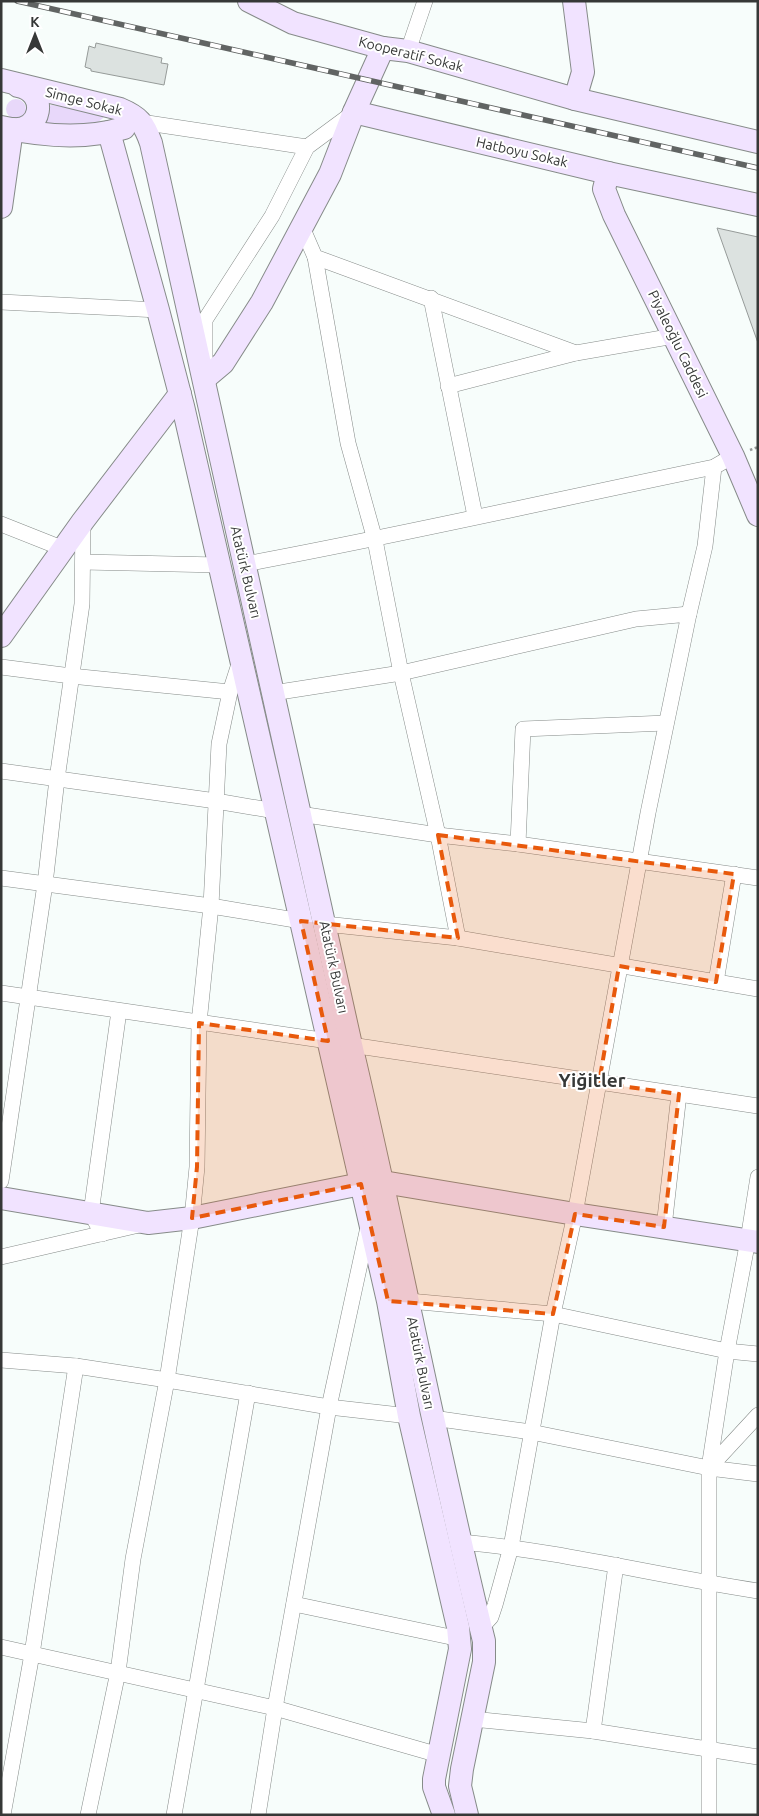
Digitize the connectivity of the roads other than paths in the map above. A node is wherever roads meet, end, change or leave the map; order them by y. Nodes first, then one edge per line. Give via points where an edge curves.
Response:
1 (249, 1) edge
2 (424, 1) edge
3 (574, 1) edge
4 (383, 48) junction
5 (408, 51) junction
6 (7, 86) edge
7 (575, 99) junction
8 (354, 112) junction
9 (141, 122) junction
10 (5, 127) edge
11 (109, 132) junction
12 (758, 142) edge
13 (306, 147) junction
14 (608, 172) junction
15 (758, 205) edge
16 (1, 207) edge
17 (302, 227) junction
18 (315, 257) junction
19 (431, 298) junction
20 (1, 302) edge
21 (158, 310) junction
22 (674, 336) junction
23 (576, 353) junction
24 (204, 379) junction
25 (448, 386) junction
26 (180, 394) junction
27 (724, 462) junction
28 (758, 515) edge
29 (475, 516) junction
30 (83, 521) junction
31 (1, 524) edge
32 (375, 540) junction
33 (64, 549) junction
34 (83, 562) junction
35 (245, 564) junction
36 (219, 565) junction
37 (688, 614) junction
38 (1, 636) edge
39 (1, 667) edge
40 (400, 673) junction
41 (71, 676) junction
42 (239, 692) junction
43 (273, 693) junction
44 (666, 722) junction
45 (1, 771) edge
46 (57, 779) junction
47 (216, 801) junction
48 (275, 811) junction
49 (300, 814) junction
50 (438, 835) junction
51 (518, 844) junction
52 (640, 860) junction
53 (734, 874) junction
54 (1, 878) edge
55 (758, 878) edge
56 (45, 884) junction
57 (211, 906) junction
58 (301, 921) junction
59 (325, 924) junction
60 (458, 938) junction
61 (619, 966) junction
62 (716, 982) junction
63 (758, 989) edge
64 (1, 993) edge
65 (29, 998) junction
66 (119, 1011) junction
67 (199, 1023) junction
68 (328, 1041) junction
69 (352, 1045) junction
70 (598, 1083) junction
71 (679, 1094) junction
72 (758, 1106) edge
73 (758, 1177) edge
74 (1, 1181) edge
75 (384, 1182) junction
76 (361, 1184) junction
77 (1, 1198) edge
78 (91, 1213) junction
79 (575, 1214) junction
80 (192, 1218) junction
81 (370, 1221) junction
82 (148, 1223) junction
83 (664, 1227) junction
84 (102, 1234) junction
85 (753, 1241) edge
86 (1, 1257) edge
87 (398, 1300) junction
88 (553, 1314) junction
89 (727, 1351) junction
90 (758, 1354) edge
91 (1, 1360) edge
92 (76, 1366) junction
93 (167, 1380) junction
94 (248, 1393) junction
95 (330, 1407) junction
96 (758, 1415) edge
97 (409, 1416) junction
98 (432, 1418) junction
99 (532, 1432) junction
100 (709, 1468) junction
101 (758, 1474) edge
102 (461, 1542) junction
103 (440, 1547) junction
104 (511, 1547) junction
105 (616, 1565) junction
106 (709, 1584) junction
107 (758, 1591) edge
108 (294, 1604) junction
109 (481, 1628) junction
110 (460, 1639) junction
111 (1, 1647) edge
112 (32, 1654) junction
113 (118, 1672) junction
114 (196, 1690) junction
115 (275, 1708) junction
116 (472, 1719) junction
117 (593, 1731) junction
118 (709, 1748) junction
119 (439, 1755) junction
120 (758, 1757) edge
121 (461, 1792) junction
122 (439, 1810) edge
123 (3, 1815) edge
124 (88, 1815) edge
125 (174, 1815) edge
126 (258, 1815) edge
127 (467, 1815) edge
128 (709, 1815) edge

1 - 4 main road, Kooperatif Sokak via 293,23
2 - 5 street
3 - 7 main road via 583,72
4 - 5 main road, Kooperatif Sokak
4 - 8 main road
5 - 7 main road, Kooperatif Sokak
6 - 9 main road, Simge Sokak via 120,109
6 - 10 main road via 32,92 38,111 26,128
7 - 12 main road, Kooperatif Sokak
8 - 13 street
8 - 14 main road, Hatboyu Sokak
8 - 17 main road via 330,174
9 - 11 main road, Simge Sokak
9 - 13 street
9 - 24 main road, Atatürk Bulvarı via 151,143
10 - 11 main road, Simge Sokak via 58,135
10 - 16 main road
11 - 21 main road, Atatürk Bulvarı
13 - 24 street via 272,216 205,320
14 - 15 main road, Hatboyu Sokak
14 - 22 main road, Piyaleoğlu Caddesi via 604,189 609,203
17 - 18 street
17 - 24 main road via 262,302 224,363
18 - 19 street
18 - 32 street via 348,443
19 - 23 street
19 - 25 street
20 - 21 street
21 - 26 main road, Atatürk Bulvarı
22 - 23 street
22 - 27 main road, Piyaleoğlu Caddesi
23 - 25 street
24 - 35 main road, Atatürk Bulvarı
25 - 29 street
26 - 30 main road
26 - 36 main road, Atatürk Bulvarı
27 - 28 main road, Piyaleoğlu Caddesi
27 - 29 street
27 - 37 street
29 - 32 street
30 - 33 main road
30 - 34 street
31 - 33 street
32 - 35 street
32 - 40 street
33 - 38 main road
34 - 36 street
34 - 41 street via 82,604
35 - 36 main road
35 - 43 main road, Atatürk Bulvarı
36 - 42 main road, Atatürk Bulvarı via 241,660
37 - 40 street via 636,619
37 - 44 street
39 - 41 street
40 - 43 street
40 - 50 street
41 - 42 street
41 - 46 street
42 - 43 main road
42 - 47 street via 219,744
42 - 48 main road, Atatürk Bulvarı
43 - 49 main road, Atatürk Bulvarı
44 - 51 street via 523,729
44 - 52 street
45 - 46 street
46 - 47 street
46 - 56 street
47 - 48 street
47 - 57 street
48 - 49 main road
48 - 58 main road, Atatürk Bulvarı
49 - 50 street
49 - 59 main road, Atatürk Bulvarı
50 - 51 street
50 - 60 street
51 - 52 street
52 - 53 street
52 - 61 street
53 - 55 street
53 - 62 street
54 - 56 street
56 - 57 street
56 - 65 street
57 - 58 street
57 - 67 street
58 - 59 main road
58 - 68 main road, Atatürk Bulvarı
59 - 60 street
59 - 69 main road, Atatürk Bulvarı
60 - 61 street
61 - 62 street
61 - 70 street
62 - 63 street
64 - 65 street
65 - 66 street
65 - 74 street
66 - 67 street
66 - 78 street
67 - 68 street
67 - 80 street via 197,1167
68 - 69 main road
68 - 76 main road, Atatürk Bulvarı
69 - 70 street
69 - 75 main road, Atatürk Bulvarı
70 - 71 street
70 - 79 street
71 - 72 street
71 - 83 street
73 - 85 street
75 - 76 main road
75 - 79 main road
75 - 87 main road, Atatürk Bulvarı
76 - 80 main road
76 - 81 main road, Atatürk Bulvarı
77 - 78 main road
78 - 82 main road
78 - 84 street
79 - 83 main road
79 - 88 street
80 - 82 main road
80 - 93 street
81 - 87 main road, Atatürk Bulvarı
81 - 95 street
82 - 84 street
83 - 85 main road
84 - 86 street
85 - 89 street
87 - 88 street
87 - 97 main road, Atatürk Bulvarı
87 - 98 main road, Atatürk Bulvarı
88 - 89 street
88 - 99 street
89 - 90 street
89 - 100 street
91 - 92 street
92 - 93 street
92 - 112 street
93 - 94 street
93 - 113 street via 134,1559
94 - 95 street
94 - 114 street
95 - 97 street
95 - 108 street
96 - 100 street
97 - 98 main road
97 - 103 main road, Atatürk Bulvarı
98 - 99 street
98 - 102 main road, Atatürk Bulvarı
99 - 100 street
99 - 104 street
100 - 101 street
100 - 106 street
102 - 103 main road
102 - 104 street
102 - 109 main road, Atatürk Bulvarı
103 - 110 main road, Atatürk Bulvarı
104 - 105 street
104 - 109 street via 496,1605
105 - 106 street
105 - 117 street
106 - 107 street
106 - 118 street
108 - 110 street
108 - 115 street
109 - 110 main road
109 - 116 main road, Atatürk Bulvarı via 485,1657
110 - 119 main road, Atatürk Bulvarı
111 - 112 street
112 - 113 street
112 - 123 street
113 - 114 street
113 - 124 street
114 - 115 street
114 - 125 street
115 - 119 street
115 - 126 street
116 - 117 street
116 - 121 main road, Atatürk Bulvarı
117 - 118 street
118 - 120 street
118 - 128 street
119 - 122 main road, Atatürk Bulvarı via 434,1787
121 - 122 main road
121 - 127 main road, Atatürk Bulvarı

